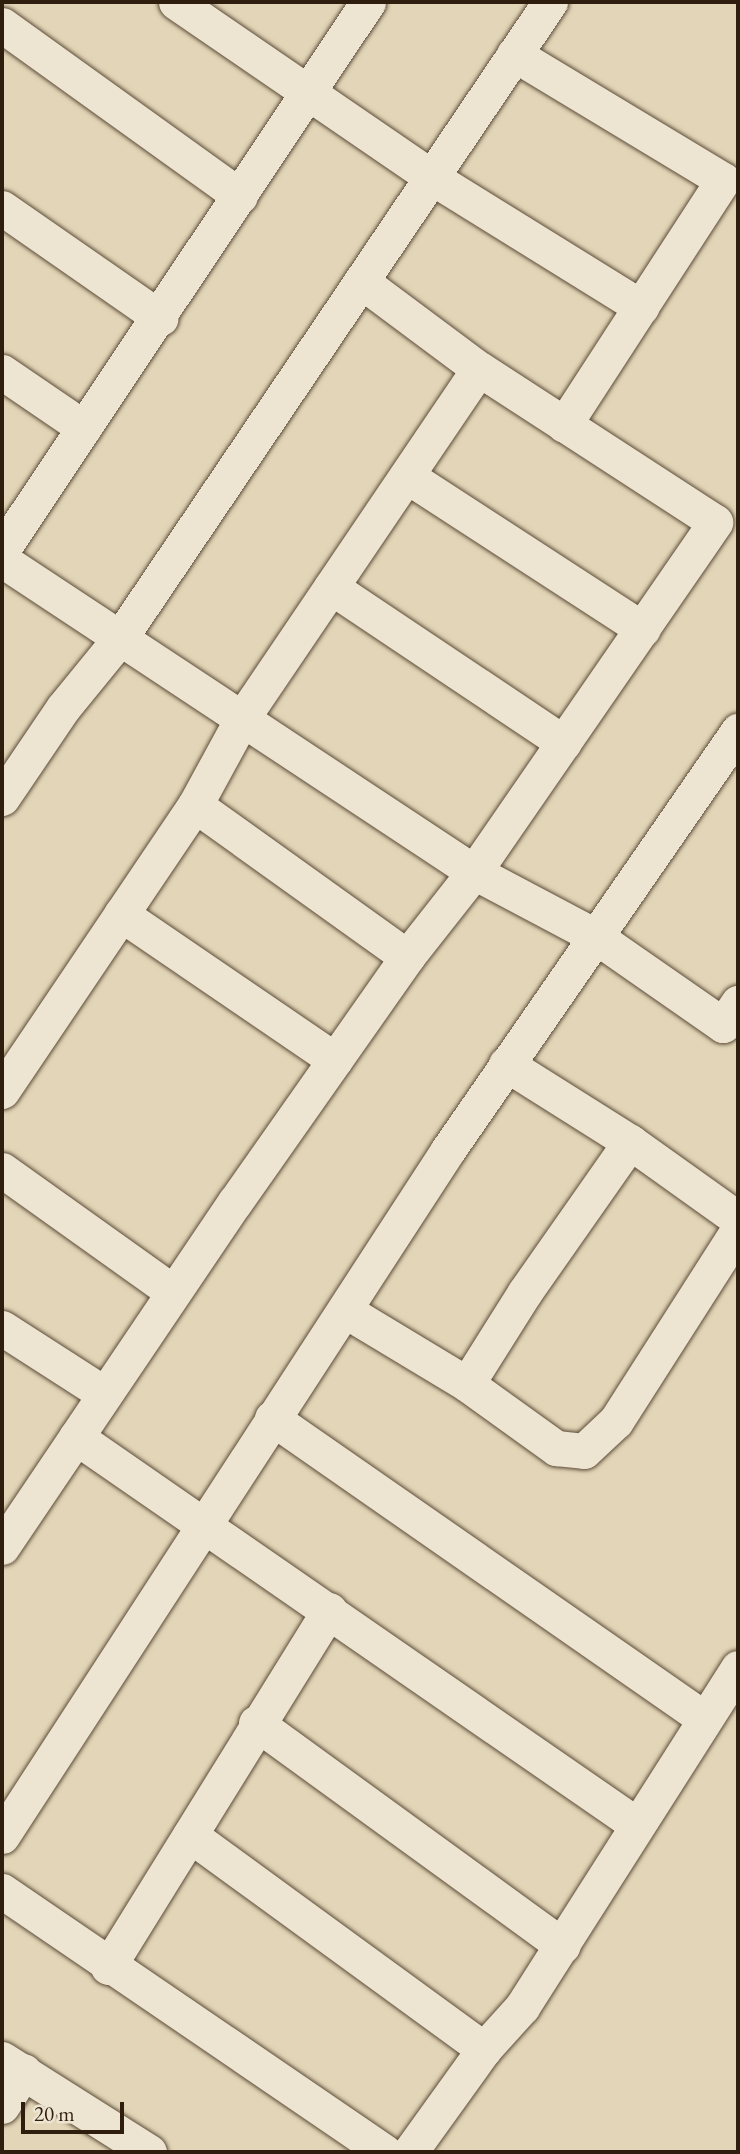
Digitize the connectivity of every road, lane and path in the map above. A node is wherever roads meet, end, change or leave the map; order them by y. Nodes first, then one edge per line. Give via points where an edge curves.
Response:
1 (176, 2) edge
2 (368, 2) edge
3 (550, 2) edge
4 (2, 25) edge
5 (514, 54) junction
6 (307, 94) junction
7 (433, 178) junction
8 (240, 196) junction
9 (2, 208) edge
10 (361, 281) junction
11 (641, 307) junction
12 (160, 318) junction
13 (479, 369) junction
14 (2, 372) edge
15 (564, 425) junction
16 (85, 428) junction
17 (407, 476) junction
18 (2, 550) edge
19 (2, 560) edge
20 (331, 587) junction
21 (643, 629) junction
22 (120, 638) junction
23 (243, 716) junction
24 (738, 732) edge
25 (564, 743) junction
26 (2, 798) edge
27 (195, 805) junction
28 (474, 872) junction
29 (121, 914) junction
30 (596, 936) junction
31 (407, 957) junction
32 (738, 1003) edge
33 (335, 1060) junction
34 (506, 1065) junction
35 (2, 1091) edge
36 (630, 1142) junction
37 (2, 1170) edge
38 (738, 1219) edge
39 (738, 1230) edge
40 (173, 1292) junction
41 (345, 1311) junction
42 (2, 1328) edge
43 (467, 1384) junction
44 (105, 1394) junction
45 (272, 1418) junction
46 (76, 1437) junction
47 (14, 1501) edge
48 (205, 1525) junction
49 (2, 1547) edge
50 (329, 1611) junction
51 (738, 1668) edge
52 (705, 1719) junction
53 (256, 1723) junction
54 (638, 1825) junction
55 (190, 1835) junction
56 (2, 1836) edge
57 (2, 1891) edge
58 (563, 1946) junction
59 (108, 1968) junction
60 (484, 2049) junction
61 (13, 2065) edge
62 (2, 2106) edge
63 (149, 2152) edge
64 (384, 2152) edge
65 (410, 2152) edge

1 - 6 street
2 - 6 street
3 - 5 street
4 - 8 street
5 - 7 street
5 - 11 street via 723,180
6 - 7 street
6 - 8 street
7 - 10 street
7 - 11 street
8 - 12 street
9 - 12 street
10 - 13 street
10 - 22 street
11 - 15 street
12 - 16 street
13 - 15 street
13 - 17 street
14 - 16 street
15 - 21 street via 715,522
16 - 18 street
17 - 20 street
17 - 21 street
19 - 22 street
20 - 23 street
20 - 25 street
21 - 25 street
22 - 23 street
22 - 26 street via 63,708
23 - 27 street
23 - 28 street
24 - 30 street
25 - 28 street
27 - 29 street
27 - 31 street
28 - 30 street
28 - 31 street
29 - 33 street
29 - 35 street
30 - 32 street via 723,1025
30 - 34 street
31 - 33 street
33 - 40 street
34 - 36 street
34 - 41 street
36 - 38 street
36 - 43 street
37 - 40 street
39 - 43 street via 616,1421 583,1451 556,1448
40 - 44 street
41 - 43 street
41 - 45 street
42 - 44 street
44 - 46 street
45 - 48 street
45 - 52 street
46 - 47 street
46 - 48 street
47 - 49 street
48 - 50 street
48 - 56 street
50 - 53 street
50 - 54 street
51 - 52 street
52 - 54 street
53 - 55 street
53 - 58 street
54 - 58 street
55 - 59 street
55 - 60 street
57 - 59 street
58 - 60 street via 522,2007
59 - 64 street
60 - 65 street
61 - 62 street
61 - 63 street

